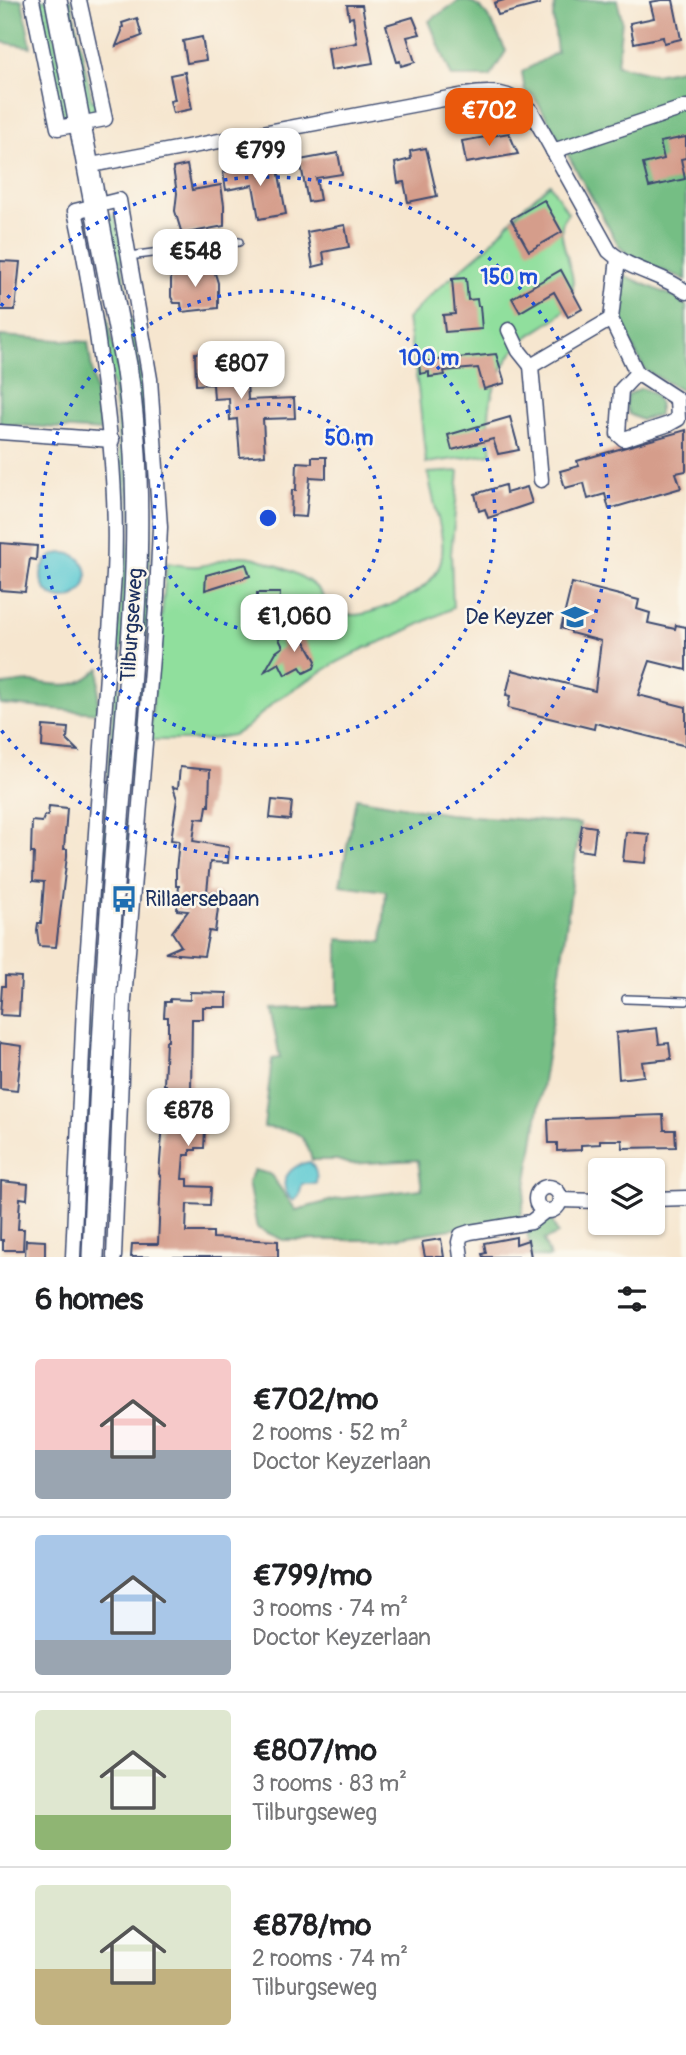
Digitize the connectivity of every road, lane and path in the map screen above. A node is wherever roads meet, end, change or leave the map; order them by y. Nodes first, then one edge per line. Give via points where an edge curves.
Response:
1 (32, 0) edge
2 (56, 0) edge
3 (79, 0) edge
4 (686, 107) edge
5 (80, 124) junction
6 (554, 151) junction
7 (86, 166) junction
8 (96, 205) junction
9 (239, 242) dead end
10 (128, 256) junction
11 (618, 258) junction
12 (686, 292) edge
13 (611, 319) junction
14 (509, 330) dead end
15 (531, 366) junction
16 (637, 373) junction
17 (0, 432) edge
18 (112, 440) junction
19 (541, 480) dead end
20 (626, 999) dead end
21 (686, 1002) edge
22 (686, 1198) edge
23 (665, 1199) edge
24 (561, 1200) junction
25 (588, 1201) edge
26 (545, 1211) junction
27 (73, 1257) edge
28 (93, 1257) edge
29 (114, 1257) edge
30 (461, 1257) edge

1 - 5 street via 58,128
2 - 5 street, Tilburgseweg
3 - 5 street via 104,120
4 - 6 street
5 - 7 street, Tilburgseweg
6 - 7 street via 531,111 506,94 488,92
6 - 11 street via 609,251
7 - 8 street, Tilburgseweg
8 - 10 street, Tilburgseweg via 119,200
8 - 18 street, Tilburgseweg via 75,211
8 - 28 street, Tilburgseweg via 132,403 138,520 103,1025
9 - 10 lane
10 - 29 street, Tilburgseweg via 153,400 160,547 124,999
11 - 12 street
11 - 13 street
13 - 15 street
13 - 16 street
14 - 15 street
15 - 19 street
16 - 16 street via 677,399 678,419 624,439 618,434 621,390
17 - 18 street
18 - 27 street, Tilburgseweg via 115,546 85,992
20 - 21 lane
22 - 23 street
24 - 25 street
24 - 26 street via 555,1209
24 - 26 street via 552,1188 542,1189 536,1197
26 - 30 street via 531,1222 461,1235

